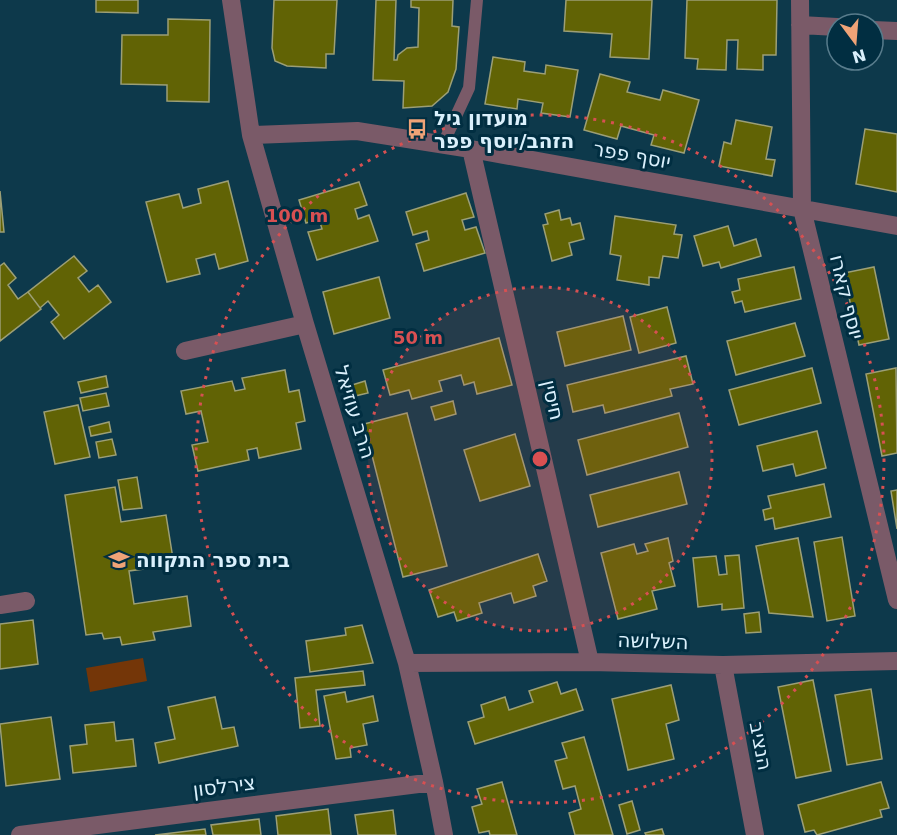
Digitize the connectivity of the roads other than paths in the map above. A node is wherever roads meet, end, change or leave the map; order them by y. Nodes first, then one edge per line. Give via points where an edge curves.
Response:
1 (231, 0) edge
2 (477, 0) edge
3 (800, 0) edge
4 (800, 25) junction
5 (825, 26) edge
6 (251, 135) junction
7 (443, 144) junction
8 (471, 149) junction
9 (802, 209) junction
10 (897, 226) edge
11 (304, 324) junction
12 (185, 351) dead end
13 (897, 600) edge
14 (26, 601) dead end
15 (0, 605) edge
16 (897, 661) edge
17 (590, 662) junction
18 (407, 663) junction
19 (723, 665) junction
20 (434, 782) junction
21 (20, 835) edge
22 (444, 835) edge
23 (755, 835) edge

1 - 6 street, הרב עוזיאל
2 - 7 lane via 469,88
3 - 4 street, יוסף קארו
4 - 5 street
4 - 9 street, יוסף קארו
6 - 7 street, יוסף פפר via 357,131
6 - 11 street, הרב עוזיאל
7 - 8 street, יוסף פפר
8 - 9 street, יוסף פפר
8 - 17 street, חיסין
9 - 10 street, יוסף פפר
9 - 13 street, יוסף קארו
11 - 12 street
11 - 18 street, הרב עוזיאל
14 - 15 street
16 - 19 street, השלושה
17 - 18 street, השלושה
17 - 19 street, השלושה
18 - 20 street, הרב עוזיאל
19 - 23 street, הנציב
20 - 21 street, צירלסון
20 - 22 street, הרב עוזיאל

